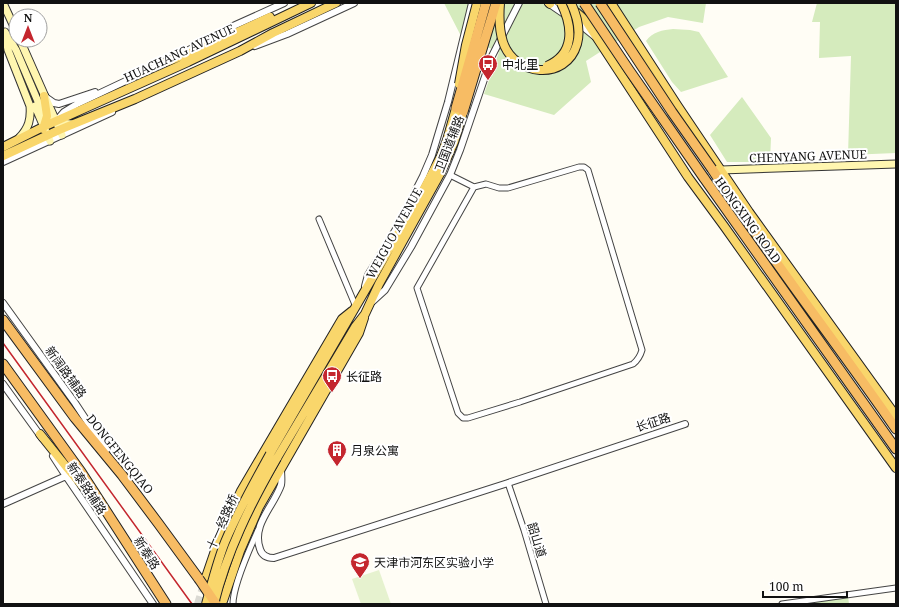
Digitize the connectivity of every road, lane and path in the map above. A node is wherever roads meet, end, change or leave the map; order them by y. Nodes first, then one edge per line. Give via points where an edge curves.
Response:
1 (284, 3) edge
2 (300, 3) edge
3 (311, 3) edge
4 (336, 3) edge
5 (354, 3) edge
6 (472, 3) edge
7 (477, 3) edge
8 (486, 3) edge
9 (496, 3) edge
10 (500, 3) edge
11 (524, 3) edge
12 (549, 3) edge
13 (560, 3) edge
14 (584, 3) edge
15 (600, 3) edge
16 (611, 3) edge
17 (3, 4) edge
18 (570, 5) edge
19 (518, 6) edge
20 (8, 14) edge
21 (4, 30) edge
22 (597, 39) junction
23 (636, 41) junction
24 (461, 47) junction
25 (23, 48) edge
26 (240, 51) junction
27 (492, 56) junction
28 (609, 58) junction
29 (166, 62) junction
30 (526, 67) junction
31 (112, 87) junction
32 (44, 96) junction
33 (135, 99) junction
34 (460, 110) junction
35 (47, 116) junction
36 (55, 121) junction
37 (74, 124) junction
38 (44, 127) junction
39 (60, 133) junction
40 (49, 138) junction
41 (16, 141) junction
42 (31, 143) junction
43 (3, 147) edge
44 (3, 156) edge
45 (3, 162) edge
46 (896, 165) edge
47 (717, 169) junction
48 (450, 175) junction
49 (730, 183) junction
50 (474, 187) junction
51 (709, 196) junction
52 (730, 196) junction
53 (319, 219) dead end
54 (376, 282) junction
55 (363, 295) junction
56 (3, 303) edge
57 (370, 304) junction
58 (355, 308) junction
59 (365, 314) junction
60 (3, 320) edge
61 (351, 325) junction
62 (3, 364) edge
63 (3, 384) edge
64 (896, 416) edge
65 (685, 424) dead end
66 (896, 429) edge
67 (40, 434) junction
68 (896, 448) edge
69 (261, 455) junction
70 (274, 456) junction
71 (282, 467) junction
72 (896, 468) edge
73 (122, 475) junction
74 (66, 476) junction
75 (508, 483) junction
76 (3, 504) edge
77 (107, 515) junction
78 (258, 529) junction
79 (202, 578) junction
80 (896, 588) edge
81 (218, 603) edge
82 (153, 604) edge
83 (166, 604) edge
84 (206, 604) edge
85 (233, 604) edge
86 (546, 604) edge
87 (782, 604) edge

1 - 29 street, HUACHANG AVENUE
2 - 29 main road, HUACHANG AVENUE
3 - 36 main road, HUACHANG AVENUE via 136,86
4 - 26 main road, HUACHANG AVENUE
5 - 26 street, HUACHANG AVENUE via 287,34
6 - 24 street, 卫国道辅路
7 - 34 main road, bridge via 462,65
8 - 34 highway, WEIGUO AVENUE, bridge
9 - 34 highway, WEIGUO AVENUE, bridge
10 - 30 main road, bridge via 503,43 508,53
11 - 19 street
12 - 22 street
13 - 18 main road
13 - 30 main road, bridge via 568,20 568,45 564,53 554,63 545,67
14 - 51 highway, HONGXING ROAD, bridge via 704,178
15 - 47 highway, HONGXING ROAD, bridge via 672,112
16 - 23 main road
17 - 20 main road
18 - 22 main road via 583,18
18 - 30 main road, bridge via 578,26 578,40 574,50 563,63 551,70
19 - 27 street, 卫国道辅路
21 - 35 main road via 16,50 39,106
21 - 38 main road
21 - 41 main road via 8,50 30,106 31,115 29,125
22 - 28 main road
23 - 28 street
23 - 47 main road
24 - 27 street
24 - 55 street, 卫国道辅路 via 432,155 396,229 368,275
25 - 32 main road
26 - 33 main road, HUACHANG AVENUE
27 - 48 street, 卫国道辅路
28 - 51 main road via 694,185
29 - 31 street, HUACHANG AVENUE
31 - 32 street via 63,104 54,103
31 - 36 street, HUACHANG AVENUE via 64,112
32 - 35 main road
32 - 36 main road
33 - 37 main road, HUACHANG AVENUE
33 - 39 street via 107,115
34 - 54 main road, WEIGUO AVENUE via 433,172
35 - 36 main road
35 - 38 main road
36 - 37 main road
36 - 38 main road, HUACHANG AVENUE
36 - 39 main road
37 - 39 main road, HUACHANG AVENUE
38 - 40 main road
38 - 41 main road, HUACHANG AVENUE
38 - 42 main road
39 - 40 main road, HUACHANG AVENUE
40 - 42 main road, HUACHANG AVENUE
40 - 45 street
41 - 43 main road, HUACHANG AVENUE
42 - 44 main road, HUACHANG AVENUE
46 - 47 main road, CHENYANG AVENUE
46 - 49 main road, CHENYANG AVENUE via 739,173 733,176
47 - 49 main road
47 - 52 highway, HONGXING ROAD
48 - 50 street
48 - 57 street, 卫国道辅路 via 385,290
49 - 52 highway
49 - 64 main road
50 - 50 street via 486,184 508,188 579,167 588,170 642,350 637,361 468,418 458,414 417,288
51 - 68 highway, HONGXING ROAD via 723,206
51 - 72 main road
52 - 66 highway, HONGXING ROAD
53 - 58 street
54 - 55 main road, WEIGUO AVENUE
54 - 57 main road, WEIGUO AVENUE
55 - 58 main road, WEIGUO AVENUE
56 - 73 street, 新阔路辅路 via 75,403
57 - 59 main road, WEIGUO AVENUE
58 - 61 main road, WEIGUO AVENUE
58 - 69 main road via 342,319
59 - 61 main road, WEIGUO AVENUE
59 - 71 main road via 359,334
60 - 73 highway, DONGFENGQIAO via 75,418
61 - 70 main road, WEIGUO AVENUE
62 - 77 highway via 81,472
63 - 67 street, 新泰路辅路
65 - 75 street, 长征路
67 - 74 street, 新泰路辅路
67 - 77 main road
69 - 71 street
69 - 79 main road via 231,510
70 - 81 main road, bridge via 230,552 217,590
70 - 84 main road, 十一经路桥, bridge via 246,498 230,532
71 - 78 street via 281,484
71 - 81 main road via 259,507
73 - 79 highway, DONGFENGQIAO
74 - 76 street
74 - 82 street, 新泰路辅路
75 - 78 street, 长征路 via 274,558 261,552
75 - 86 street, 韶山道
77 - 83 highway, 新泰路
78 - 85 street via 240,575
79 - 81 highway, DONGFENGQIAO, bridge
80 - 87 street

